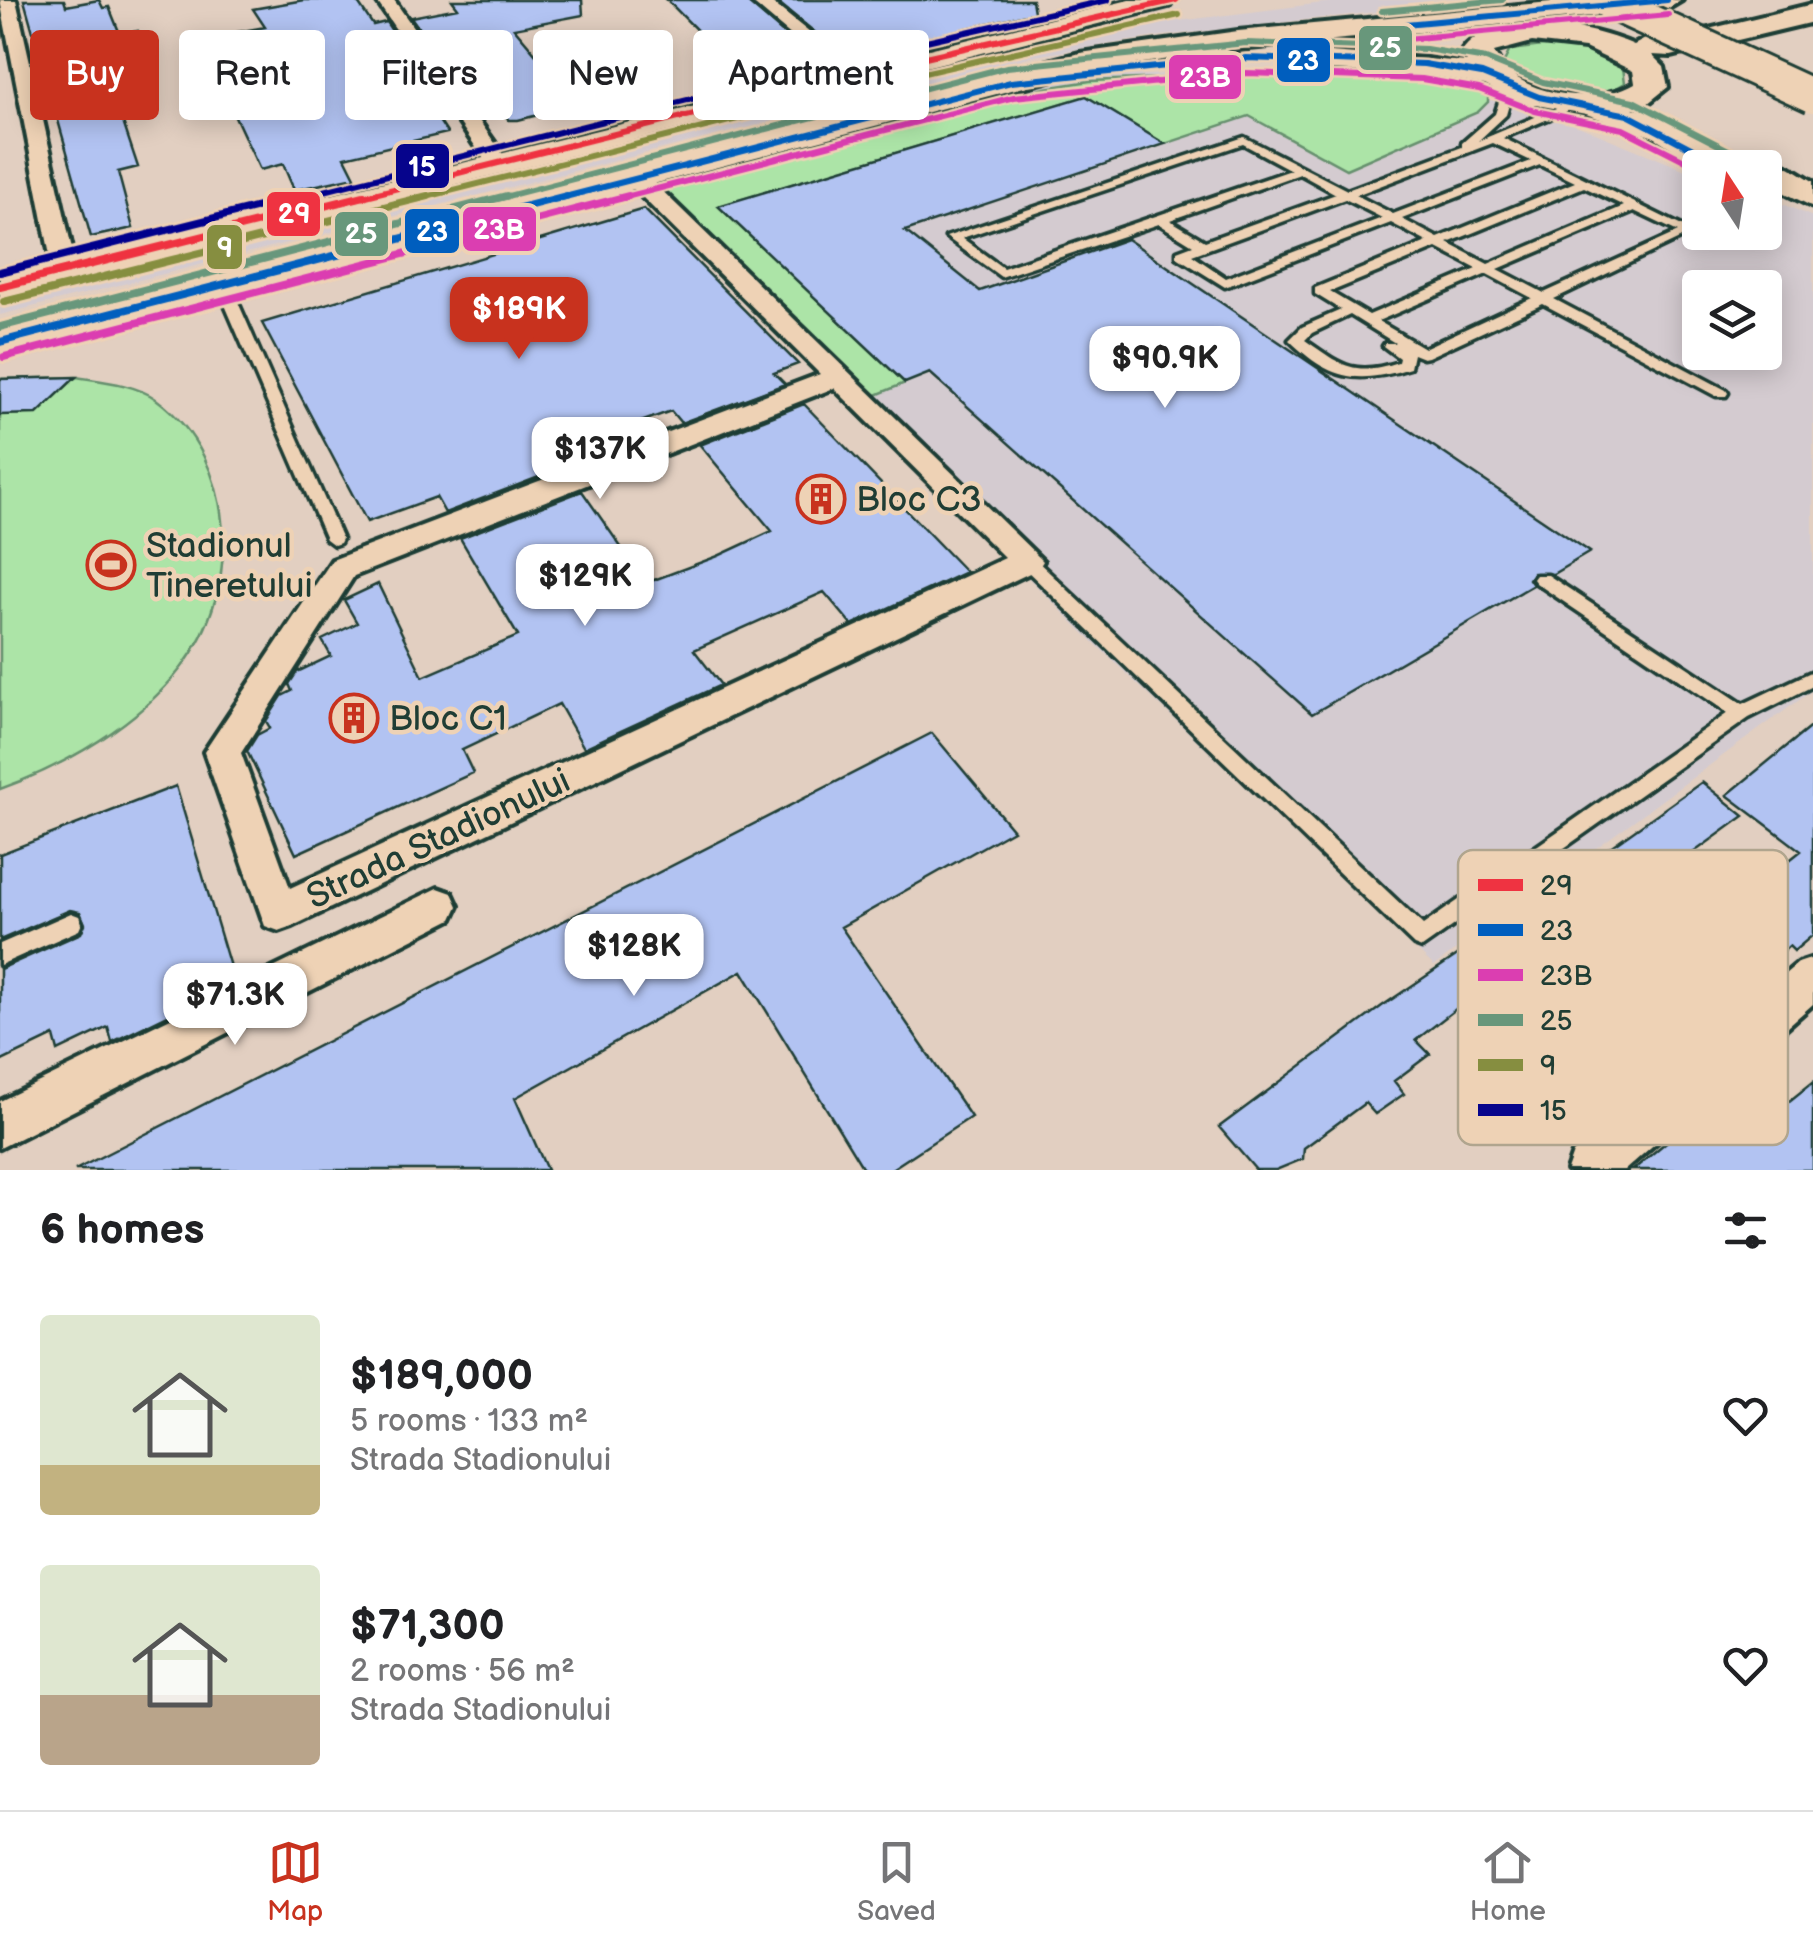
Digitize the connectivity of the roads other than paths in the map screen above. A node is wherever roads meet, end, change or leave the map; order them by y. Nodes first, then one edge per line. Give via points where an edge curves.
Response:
1 (7, 0) edge
2 (385, 0) edge
3 (758, 0) edge
4 (1176, 0) edge
5 (1604, 0) edge
6 (1642, 0) edge
7 (1667, 0) edge
8 (1144, 2) edge
9 (1813, 13) edge
10 (795, 30) edge
11 (1510, 35) junction
12 (929, 55) edge
13 (1130, 60) junction
14 (1657, 67) junction
15 (1813, 78) edge
16 (1499, 81) junction
17 (1813, 96) edge
18 (1583, 104) junction
19 (693, 114) edge
20 (1495, 139) junction
21 (1700, 150) edge
22 (1734, 150) edge
23 (1454, 155) junction
24 (1541, 161) junction
25 (498, 162) junction
26 (1301, 170) junction
27 (635, 177) junction
28 (1782, 178) edge
29 (1585, 182) junction
30 (1347, 194) junction
31 (1813, 196) edge
32 (1782, 198) edge
33 (1634, 206) junction
34 (1813, 215) edge
35 (1160, 218) junction
36 (1393, 219) junction
37 (1438, 243) junction
38 (1203, 246) junction
39 (1486, 269) junction
40 (65, 271) junction
41 (224, 284) junction
42 (0, 286) edge
43 (1542, 299) junction
44 (1351, 310) junction
45 (1375, 324) junction
46 (0, 342) edge
47 (836, 378) junction
48 (1721, 394) dead end
49 (334, 540) dead end
50 (1027, 562) junction
51 (1542, 579) dead end
52 (1813, 678) edge
53 (1742, 713) junction
54 (1547, 850) edge
55 (438, 906) dead end
56 (1458, 913) edge
57 (71, 923) dead end
58 (0, 955) edge
59 (1813, 977) edge
60 (1788, 999) edge
61 (0, 1125) edge
62 (1619, 1145) edge
63 (1590, 1170) edge

1 - 40 street
2 - 25 street
3 - 10 street
4 - 8 main road
5 - 17 main road, bridge
6 - 15 main road
7 - 13 main road
8 - 12 main road
9 - 14 main road
11 - 13 main road via 1335,38
11 - 14 main road via 1604,43
11 - 16 main road via 1478,51
13 - 16 main road via 1434,66
13 - 27 main road via 1011,82
14 - 18 main road via 1631,100
14 - 22 main road via 1694,126
16 - 18 main road
16 - 23 lane via 1500,115
18 - 20 lane
18 - 21 main road via 1666,130
19 - 25 main road
20 - 23 lane
20 - 24 lane
23 - 30 lane
24 - 29 lane
24 - 36 lane
25 - 40 main road
26 - 30 lane
26 - 35 lane
26 - 35 lane via 1244,140 952,236 1001,273
27 - 41 main road
27 - 47 street
28 - 31 main road
29 - 33 lane
29 - 37 lane
30 - 36 lane
30 - 38 lane
32 - 34 main road
33 - 39 lane
33 - 43 lane via 1688,232
35 - 38 lane
36 - 37 lane
36 - 38 lane via 1226,283 1182,254
37 - 39 lane
37 - 44 lane via 1320,291
39 - 43 lane
39 - 45 lane
40 - 42 main road
41 - 46 main road
41 - 49 lane
43 - 45 lane via 1423,354
43 - 48 lane
44 - 45 lane
44 - 45 lane via 1296,340 1352,377 1376,376 1404,365 1407,356 1384,342
47 - 50 street
47 - 50 street, Strada Stadionului via 343,568 222,752 279,912
50 - 56 lane via 1422,938
51 - 53 lane
52 - 53 lane
53 - 54 lane
55 - 61 street
57 - 58 lane
59 - 60 street
62 - 63 street

